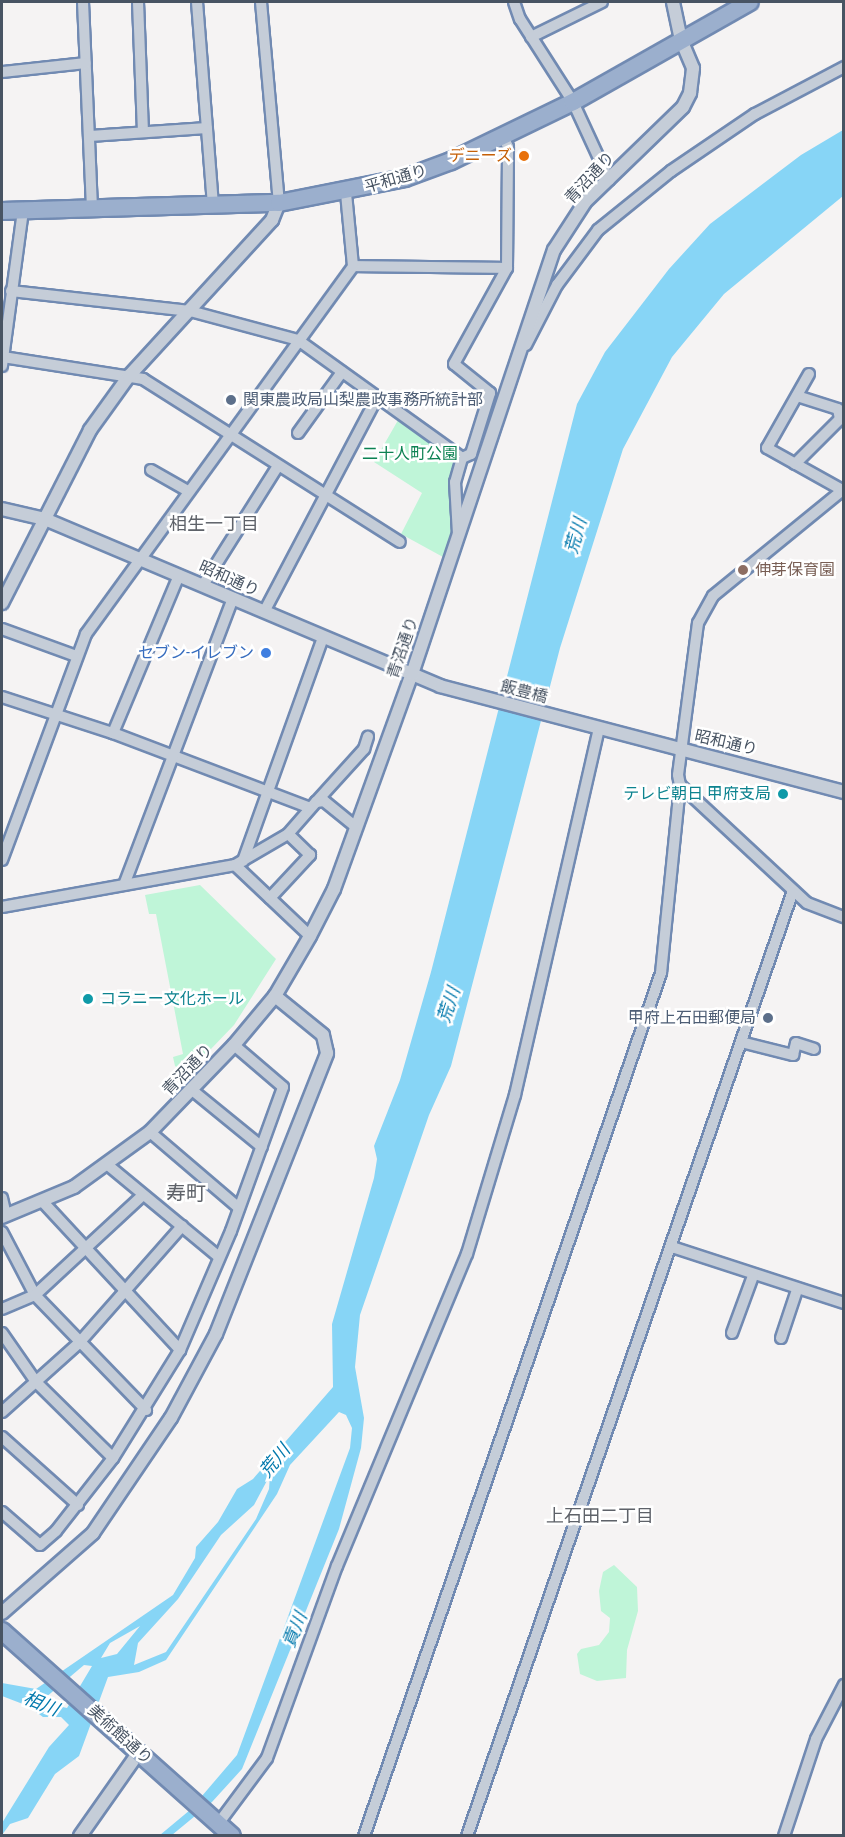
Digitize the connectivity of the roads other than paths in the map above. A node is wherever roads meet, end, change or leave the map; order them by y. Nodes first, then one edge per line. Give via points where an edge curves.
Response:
1 (83, 2) edge
2 (138, 2) edge
3 (197, 2) edge
4 (261, 2) edge
5 (514, 2) edge
6 (602, 2) edge
7 (673, 2) edge
8 (750, 2) edge
9 (531, 37) junction
10 (681, 40) junction
11 (86, 63) junction
12 (843, 67) edge
13 (2, 72) edge
14 (573, 102) junction
15 (207, 128) junction
16 (143, 132) junction
17 (90, 136) junction
18 (503, 136) junction
19 (609, 180) junction
20 (346, 193) junction
21 (279, 204) junction
22 (213, 206) junction
23 (92, 208) junction
24 (2, 211) edge
25 (23, 211) junction
26 (353, 266) junction
27 (507, 268) junction
28 (11, 291) junction
29 (190, 312) junction
30 (298, 340) junction
31 (2, 361) edge
32 (518, 363) junction
33 (342, 372) junction
34 (809, 374) dead end
35 (129, 376) junction
36 (797, 396) junction
37 (377, 398) junction
38 (298, 433) dead end
39 (229, 434) junction
40 (462, 458) junction
41 (795, 464) junction
42 (278, 466) junction
43 (151, 470) dead end
44 (843, 490) edge
45 (188, 491) junction
46 (325, 495) junction
47 (2, 509) edge
48 (45, 519) junction
49 (458, 538) junction
50 (400, 542) dead end
51 (141, 558) junction
52 (179, 575) junction
53 (203, 585) junction
54 (232, 598) junction
55 (2, 603) edge
56 (264, 612) junction
57 (2, 629) edge
58 (323, 637) junction
59 (76, 656) junction
60 (412, 674) junction
61 (440, 686) joint
62 (2, 697) edge
63 (54, 714) junction
64 (599, 729) junction
65 (113, 733) junction
66 (368, 737) dead end
67 (683, 750) junction
68 (175, 758) junction
69 (680, 785) junction
70 (265, 792) junction
71 (843, 792) edge
72 (313, 805) junction
73 (356, 826) junction
74 (288, 834) junction
75 (2, 860) edge
76 (239, 863) junction
77 (124, 885) junction
78 (793, 891) junction
79 (270, 898) junction
80 (2, 907) edge
81 (843, 917) edge
82 (310, 936) junction
83 (274, 996) junction
84 (741, 1042) junction
85 (234, 1046) junction
86 (814, 1049) dead end
87 (192, 1090) junction
88 (150, 1132) junction
89 (262, 1147) junction
90 (109, 1166) junction
91 (143, 1195) junction
92 (2, 1198) edge
93 (43, 1202) junction
94 (239, 1208) junction
95 (4, 1217) edge
96 (182, 1227) junction
97 (2, 1232) edge
98 (672, 1247) junction
99 (86, 1249) junction
100 (219, 1257) junction
101 (753, 1276) junction
102 (796, 1290) junction
103 (125, 1291) junction
104 (34, 1295) junction
105 (843, 1303) edge
106 (2, 1309) edge
107 (2, 1333) edge
108 (732, 1333) dead end
109 (781, 1338) dead end
110 (79, 1342) junction
111 (180, 1350) junction
112 (36, 1382) junction
113 (146, 1410) junction
114 (2, 1412) edge
115 (2, 1437) edge
116 (113, 1458) junction
117 (78, 1505) junction
118 (2, 1512) edge
119 (2, 1613) edge
120 (7, 1635) edge
121 (843, 1685) edge
122 (135, 1749) junction
123 (225, 1830) edge
124 (80, 1836) edge
125 (364, 1836) edge
126 (467, 1836) edge
127 (784, 1836) edge

1 - 11 street
2 - 16 street
3 - 15 street
4 - 21 street
5 - 9 street
6 - 9 street
7 - 10 street, 青沼通り
8 - 10 highway, 平和通り
9 - 14 street
10 - 14 highway, 平和通り
10 - 19 street, 青沼通り via 693,68 690,93 683,107
11 - 13 street
11 - 17 street
12 - 32 street via 755,114 671,171 598,230 557,285
14 - 18 highway, 平和通り
14 - 19 street
15 - 16 street
15 - 22 street
16 - 17 street
17 - 23 street
18 - 20 highway, 平和通り via 405,178
18 - 27 street via 508,147
19 - 32 street, 青沼通り via 585,202 554,250
20 - 21 highway, 平和通り
20 - 26 street
21 - 22 highway, 平和通り
21 - 29 street via 272,220
22 - 23 highway, 平和通り
23 - 25 highway, 平和通り
24 - 25 highway, 平和通り
25 - 28 street
26 - 27 street
26 - 30 street
27 - 40 street via 454,364 490,393 471,454
28 - 29 street
28 - 31 street
29 - 30 street
29 - 35 street
30 - 33 street
30 - 39 street
31 - 35 street
32 - 49 street, 青沼通り
33 - 37 street
33 - 38 street
34 - 36 street
35 - 39 street via 143,379
35 - 48 street via 90,430
36 - 41 street via 767,448
36 - 41 street via 838,409 840,419
37 - 40 street
37 - 46 street
39 - 42 street
39 - 45 street
40 - 49 street via 455,482
41 - 44 street
42 - 46 street
42 - 53 street
43 - 45 street
44 - 67 street via 713,596 698,623
45 - 51 street
46 - 50 street
46 - 56 street
47 - 48 street, 昭和通り
48 - 51 street, 昭和通り
48 - 55 street
49 - 60 street, 青沼通り
51 - 52 street, 昭和通り
51 - 59 street via 97,615
52 - 53 street, 昭和通り
52 - 65 street
53 - 54 street, 昭和通り
54 - 56 street, 昭和通り
54 - 68 street
56 - 58 street, 昭和通り
57 - 59 street
58 - 60 street, 昭和通り
58 - 70 street
59 - 63 street
60 - 61 street, 昭和通り
60 - 73 street, 青沼通り
61 - 64 street, 飯豊橋
62 - 63 street
63 - 65 street
63 - 75 street
64 - 67 street, 昭和通り
64 - 123 street via 515,1095 467,1254 336,1566 267,1758
65 - 68 street
66 - 72 street via 364,749
67 - 69 street
67 - 71 street, 昭和通り
68 - 70 street
68 - 77 street
69 - 78 street
69 - 125 street via 661,973
70 - 72 street
70 - 76 street
72 - 73 street via 324,801
72 - 74 street
73 - 82 street, 青沼通り via 334,889
74 - 76 street
74 - 79 street via 310,855
76 - 77 street
76 - 79 street
77 - 80 street
78 - 81 street via 807,903
78 - 84 street
79 - 82 street
82 - 83 street, 青沼通り
83 - 85 street, 青沼通り
83 - 119 street via 323,1035 327,1053 216,1334 171,1418 93,1533
84 - 86 street via 793,1055 796,1043
84 - 98 street
85 - 87 street, 青沼通り
85 - 89 street via 283,1087
87 - 88 street, 青沼通り
87 - 89 street
88 - 90 street, 青沼通り
88 - 94 street
89 - 94 street
90 - 91 street
90 - 93 street, 青沼通り
91 - 96 street
91 - 99 street
92 - 95 street
93 - 95 street, 青沼通り
93 - 99 street
94 - 100 street
96 - 100 street
96 - 103 street
97 - 104 street
98 - 101 street
98 - 126 street
99 - 103 street
99 - 104 street
100 - 111 street
101 - 102 street
101 - 108 street
102 - 105 street
102 - 109 street
103 - 110 street
103 - 111 street
104 - 106 street
104 - 110 street
107 - 112 street
110 - 112 street
110 - 113 street
111 - 113 street
112 - 114 street
112 - 116 street
113 - 116 street
115 - 117 street
116 - 117 street
117 - 118 street via 40,1545
120 - 122 highway, 美術館通り
121 - 127 street via 816,1739
122 - 123 highway, 美術館通り
122 - 124 street

